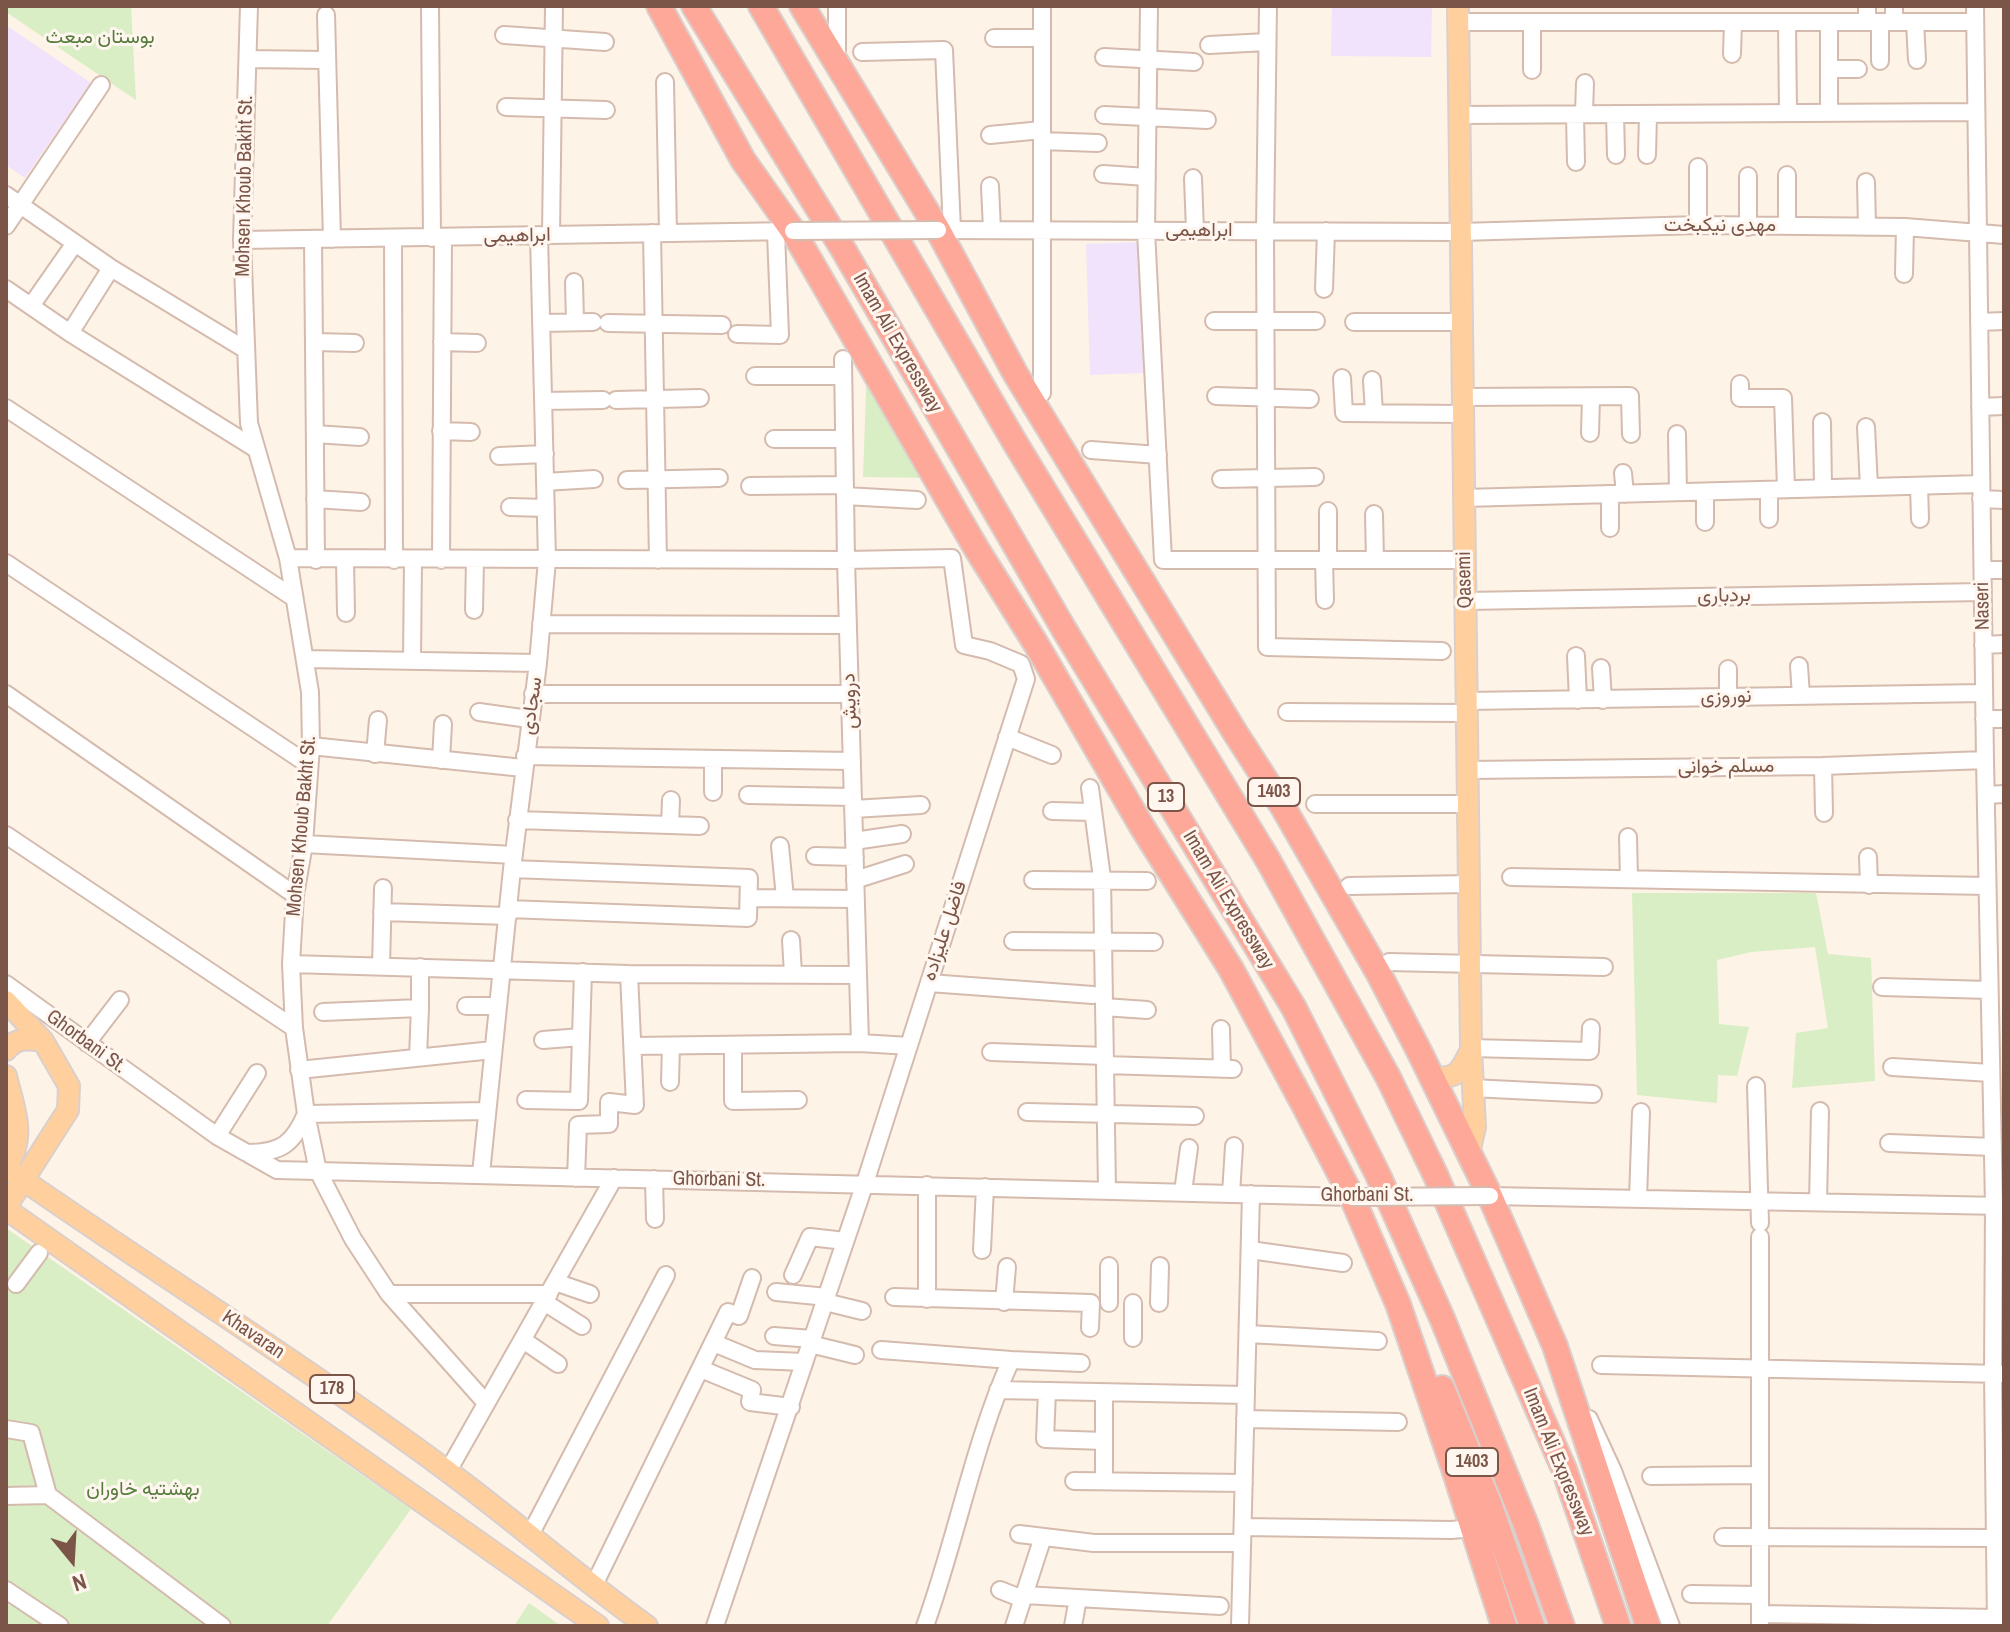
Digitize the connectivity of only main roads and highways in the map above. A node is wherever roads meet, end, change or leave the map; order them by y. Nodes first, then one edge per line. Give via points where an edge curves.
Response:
1 (694, 6) edge
2 (761, 6) edge
3 (802, 6) edge
4 (661, 13) edge
5 (1458, 14) edge
6 (6, 1001) edge
7 (48, 1047) junction
8 (1471, 1048) junction
9 (6, 1050) edge
10 (6, 1076) edge
11 (1432, 1078) junction
12 (1469, 1153) junction
13 (6, 1168) edge
14 (24, 1181) junction
15 (6, 1208) edge
16 (1398, 1304) junction
17 (598, 1626) edge
18 (647, 1626) edge
19 (1504, 1626) edge
20 (1532, 1626) edge
21 (1562, 1626) edge
22 (1618, 1626) edge
23 (1648, 1626) edge

1 - 21 highway, Imam Ali Expressway / 13 via 1294,1008 1442,1318
2 - 22 highway, Imam Ali Expressway via 1014,441 1268,860 1388,1077 1564,1469
3 - 11 highway, 1403 via 945,230 1023,386 1283,807
4 - 16 highway via 784,232 1231,969 1352,1197
5 - 8 main road, Qasemi
6 - 7 main road
7 - 9 main road via 24,1038
7 - 14 main road via 69,1086 68,1110
8 - 11 main road via 1460,1072
8 - 12 main road, Qasemi via 1475,1127
10 - 13 main road via 19,1136
11 - 12 highway, 1403
12 - 23 highway, 1403 via 1555,1346
13 - 14 main road, Khavaran / 178
14 - 15 main road
14 - 18 main road, Khavaran / 178 via 448,1471
15 - 17 main road, Khavaran / 178
16 - 19 highway via 1462,1529
16 - 20 highway, 1403 via 1430,1360

